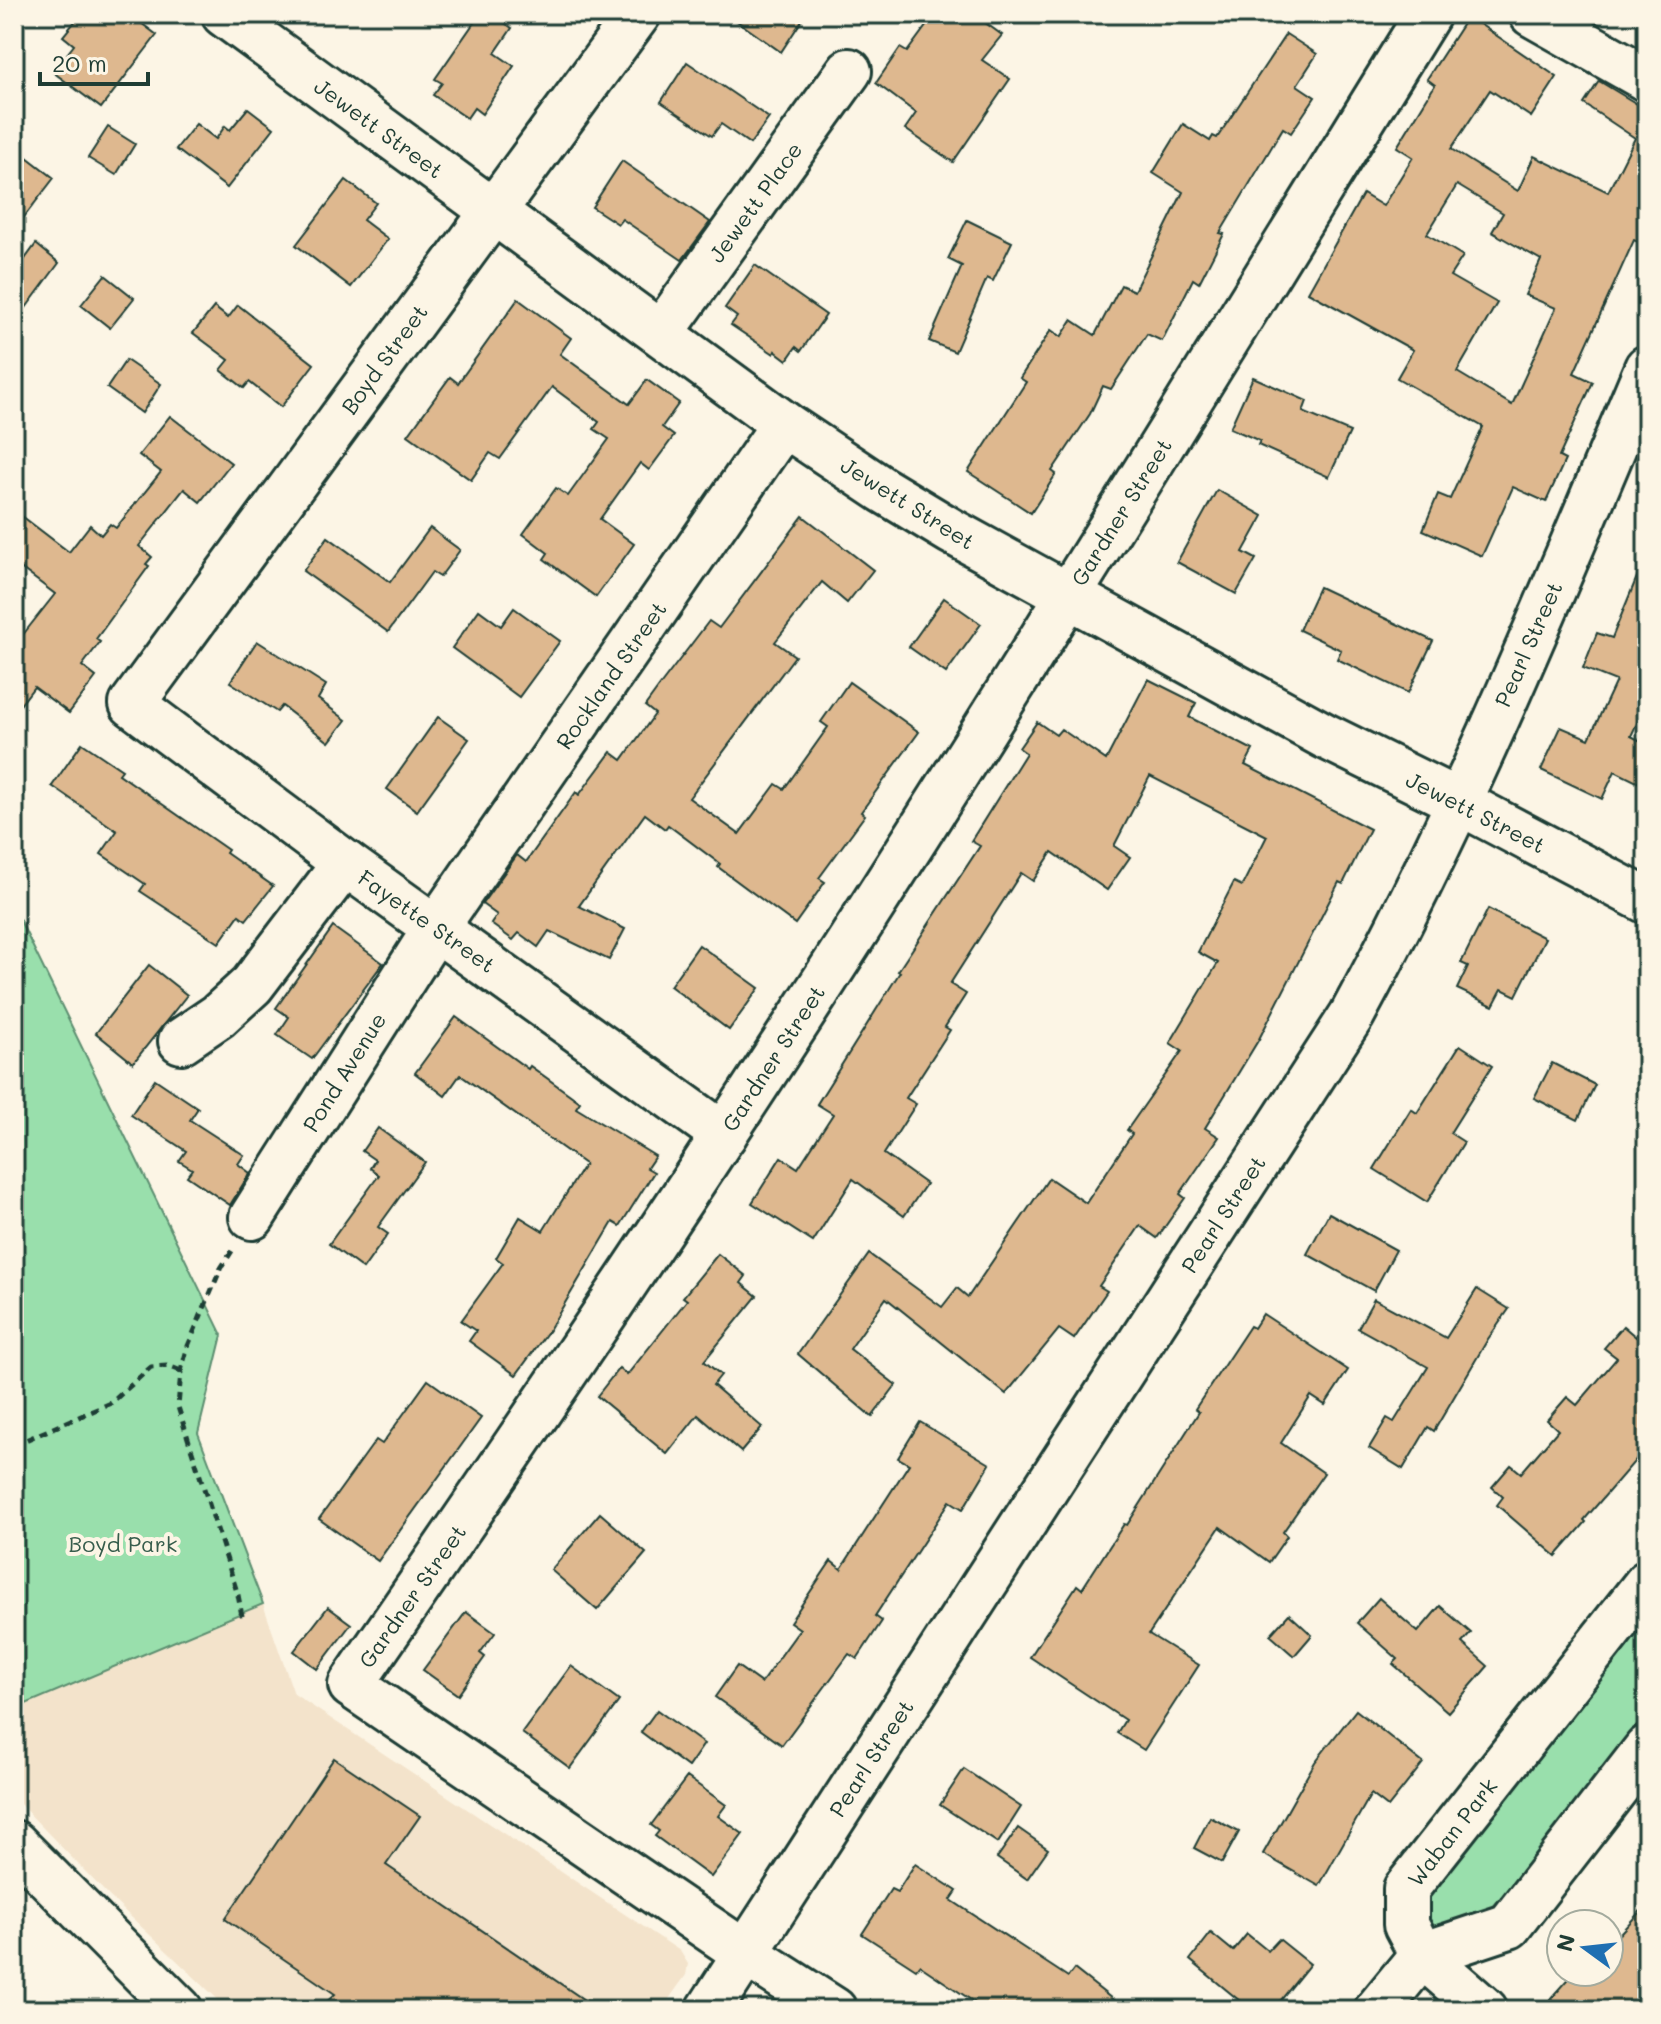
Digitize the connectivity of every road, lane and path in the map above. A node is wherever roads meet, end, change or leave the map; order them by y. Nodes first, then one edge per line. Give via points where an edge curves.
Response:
1 (224, 14) edge
2 (638, 14) edge
3 (1428, 14) edge
4 (1532, 14) edge
5 (849, 71) dead end
6 (1647, 79) edge
7 (492, 211) junction
8 (661, 333) junction
9 (1647, 368) edge
10 (784, 424) junction
11 (1069, 596) junction
12 (132, 704) joint
13 (1459, 802) junction
14 (345, 863) junction
15 (1647, 901) edge
16 (437, 926) junction
17 (181, 1041) dead end
18 (724, 1135) junction
19 (252, 1217) joint
20 (181, 1371) junction
21 (14, 1445) edge
22 (1647, 1583) edge
23 (243, 1621) dead end
24 (1647, 1748) edge
25 (14, 1843) edge
26 (745, 1953) junction
27 (1422, 1955) junction
28 (180, 2010) edge
29 (709, 2010) edge
30 (834, 2010) edge
31 (1377, 2010) edge
32 (1485, 2010) edge

1 - 7 street, Jewett Street
2 - 7 street, Boyd Street
3 - 11 street, Gardner Street
4 - 6 street
5 - 8 street, Jewett Place
7 - 8 street, Jewett Street
7 - 12 street, Boyd Street
8 - 10 street, Jewett Street
9 - 13 street, Pearl Street
10 - 11 street, Jewett Street via 883,490
10 - 16 street, Rockland Street
11 - 13 street, Jewett Street via 1325,736
11 - 18 street, Gardner Street
12 - 14 street, Fayette Street
13 - 15 street, Jewett Street
13 - 26 street, Pearl Street via 1352,1015
14 - 16 street, Fayette Street
14 - 17 street via 252,985
16 - 18 street, Fayette Street
16 - 19 street, Pond Avenue
18 - 26 street, Gardner Street via 351,1685
19 - 20 path via 221,1268
20 - 21 path via 151,1367 111,1403
20 - 23 path via 178,1407
22 - 27 street, Waban Park via 1406,1889 1406,1925
24 - 27 street via 1509,1926
25 - 28 street
26 - 29 street, Pearl Street
26 - 30 street
27 - 31 street
27 - 32 street

